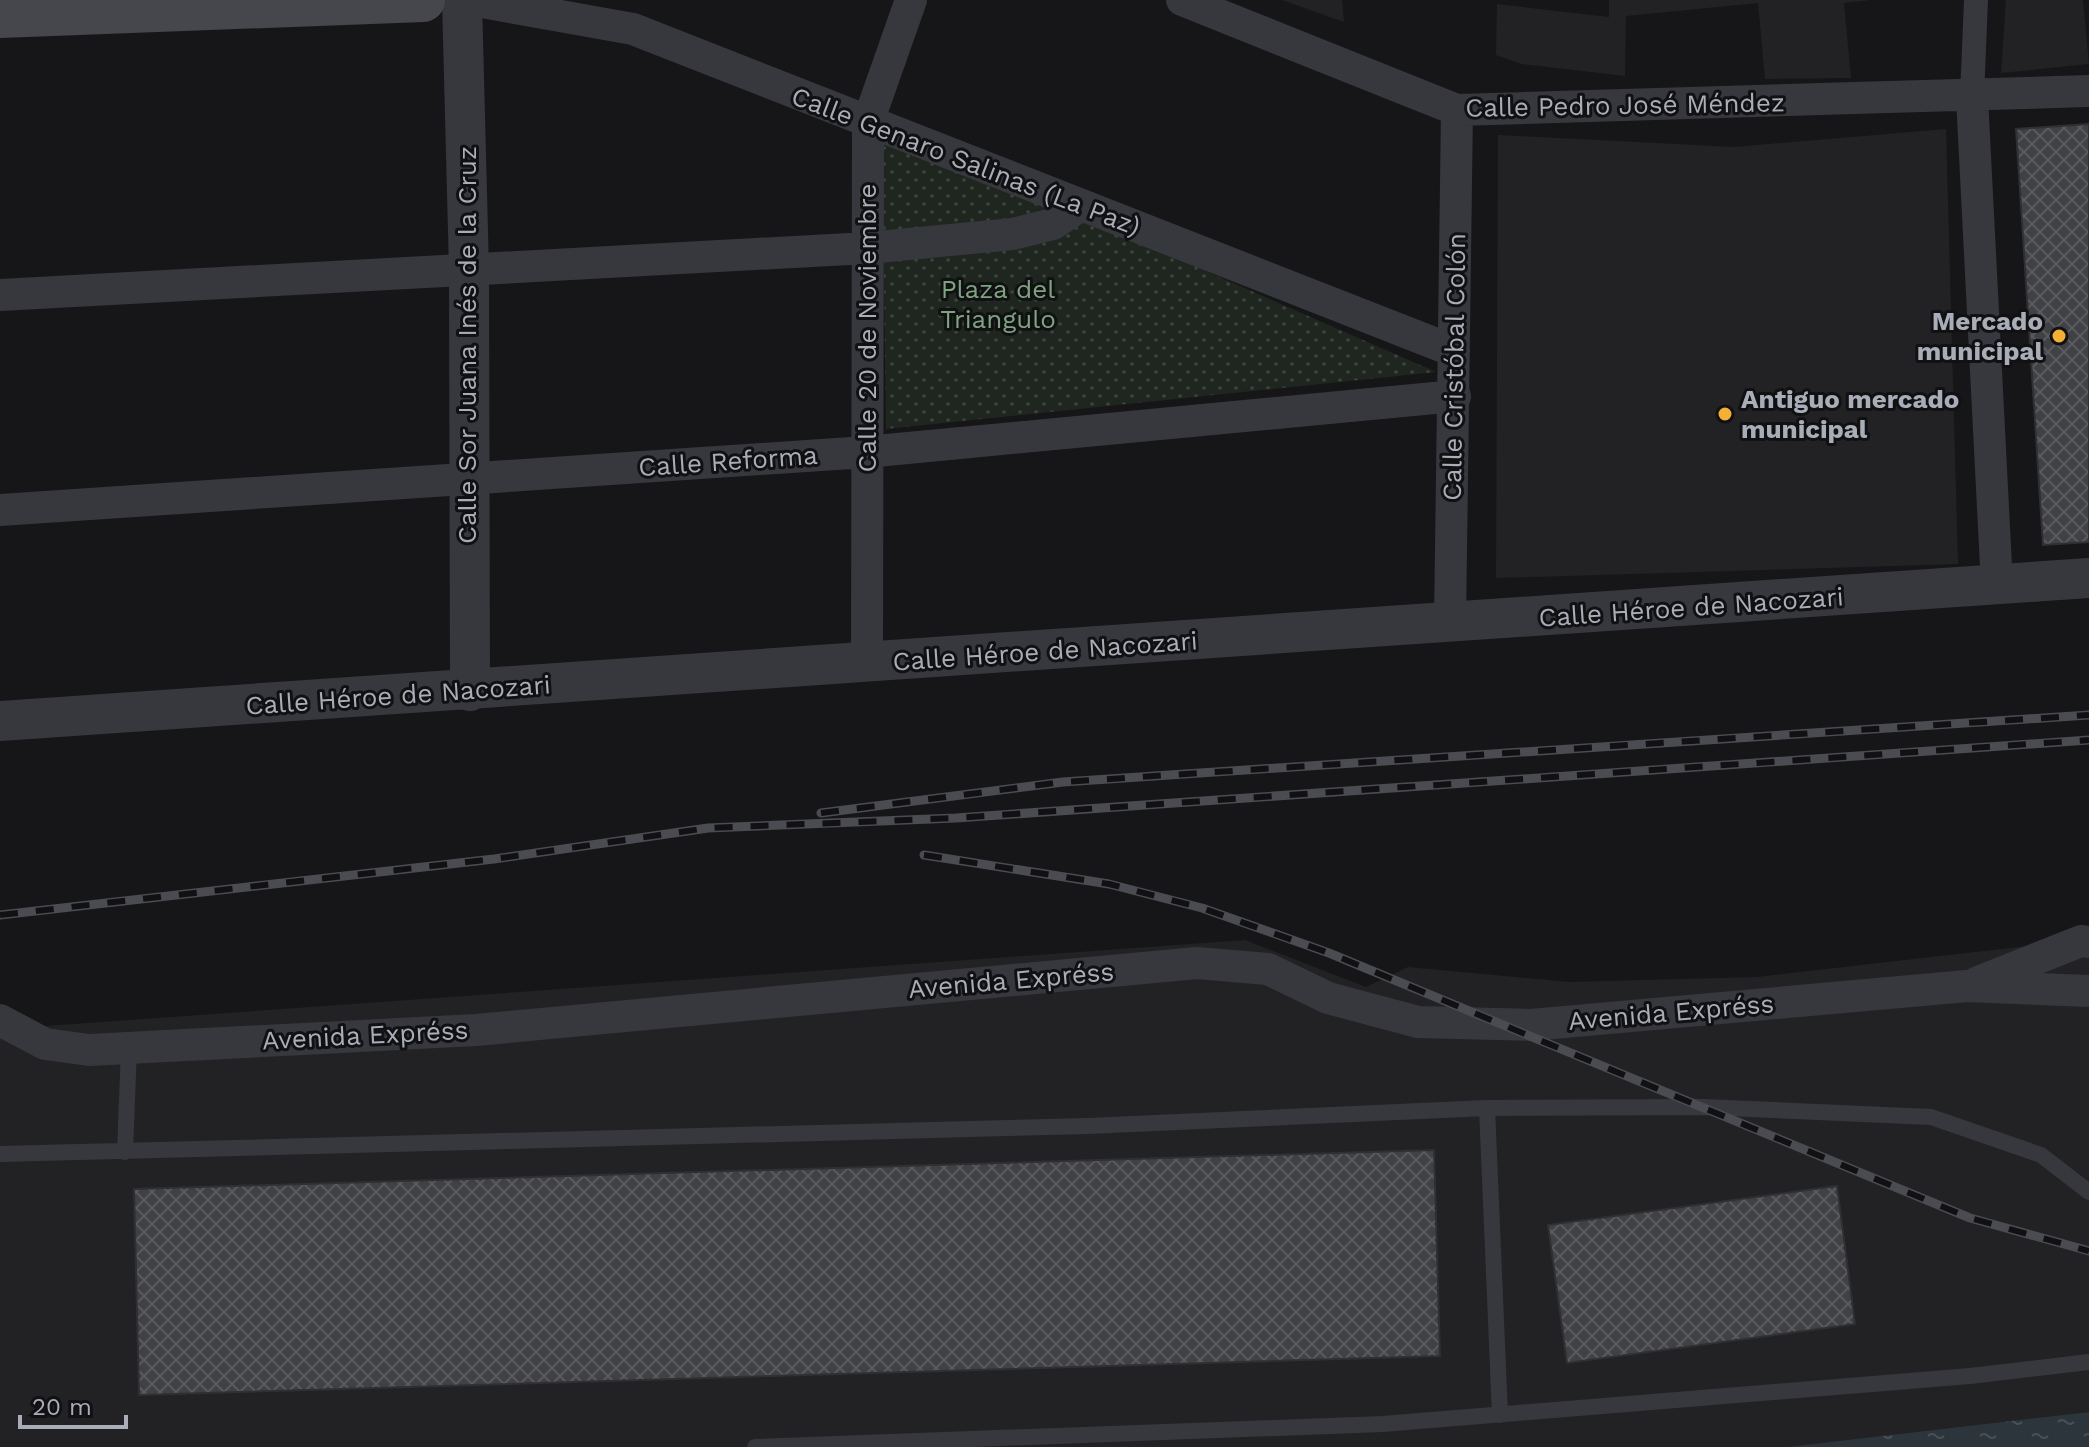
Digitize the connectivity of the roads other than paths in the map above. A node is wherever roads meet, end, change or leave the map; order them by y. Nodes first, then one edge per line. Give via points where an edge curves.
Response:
1 (423, 0) edge
2 (462, 0) edge
3 (471, 0) edge
4 (911, 0) edge
5 (1182, 0) edge
6 (1976, 0) edge
7 (0, 16) edge
8 (2089, 91) edge
9 (1972, 97) junction
10 (1457, 110) junction
11 (868, 124) junction
12 (1080, 206) junction
13 (867, 248) junction
14 (469, 270) junction
15 (0, 295) edge
16 (1454, 351) junction
17 (1455, 396) junction
18 (866, 452) junction
19 (468, 480) junction
20 (0, 510) edge
21 (2089, 578) edge
22 (1997, 586) junction
23 (1450, 623) junction
24 (867, 663) junction
25 (470, 691) junction
26 (0, 721) edge
27 (2089, 942) edge
28 (1967, 986) junction
29 (2089, 991) edge
30 (0, 1020) edge
31 (129, 1048) junction
32 (1487, 1108) junction
33 (125, 1152) junction
34 (0, 1154) edge
35 (2089, 1192) edge
36 (2089, 1362) edge
37 (1500, 1415) junction
38 (755, 1447) edge

1 - 7 main road
2 - 14 street, Calle Sor Juana Inés de la Cruz
3 - 11 street, Calle Genaro Salinas (La Paz) via 633,29
4 - 11 street, Calle 20 de Noviembre
5 - 10 street, Calle Pedro José Méndez
6 - 9 street
8 - 9 street, Calle Pedro José Méndez
9 - 10 street, Calle Pedro José Méndez
9 - 22 street
10 - 16 street, Calle Cristóbal Colón
11 - 12 street, Calle Genaro Salinas (La Paz)
11 - 13 street, Calle 20 de Noviembre
12 - 13 street via 1053,224 1013,234
12 - 16 street, Calle Genaro Salinas (La Paz)
13 - 14 street
13 - 18 street, Calle 20 de Noviembre
14 - 15 street
14 - 19 street, Calle Sor Juana Inés de la Cruz
16 - 17 street, Calle Cristóbal Colón
17 - 18 street, Calle Reforma
17 - 23 street, Calle Cristóbal Colón
18 - 19 street, Calle Reforma
18 - 24 street, Calle 20 de Noviembre
19 - 20 street, Calle Reforma
19 - 25 street, Calle Sor Juana Inés de la Cruz
21 - 22 street, Calle Héroe de Nacozari
22 - 23 street, Calle Héroe de Nacozari
23 - 24 street, Calle Héroe de Nacozari
24 - 25 street, Calle Héroe de Nacozari
25 - 26 street, Calle Héroe de Nacozari
27 - 28 street, Avenida Expréss
28 - 29 street, Avenida Expréss
28 - 31 street, Avenida Expréss via 1531,1025 1418,1022 1328,998 1268,969 1197,963 476,1030
30 - 31 street, Avenida Expréss via 45,1044
31 - 33 lane
32 - 33 lane via 1088,1126
32 - 35 lane via 1704,1107 1931,1117 2041,1155
32 - 37 lane
33 - 34 lane
36 - 37 lane
37 - 38 lane

